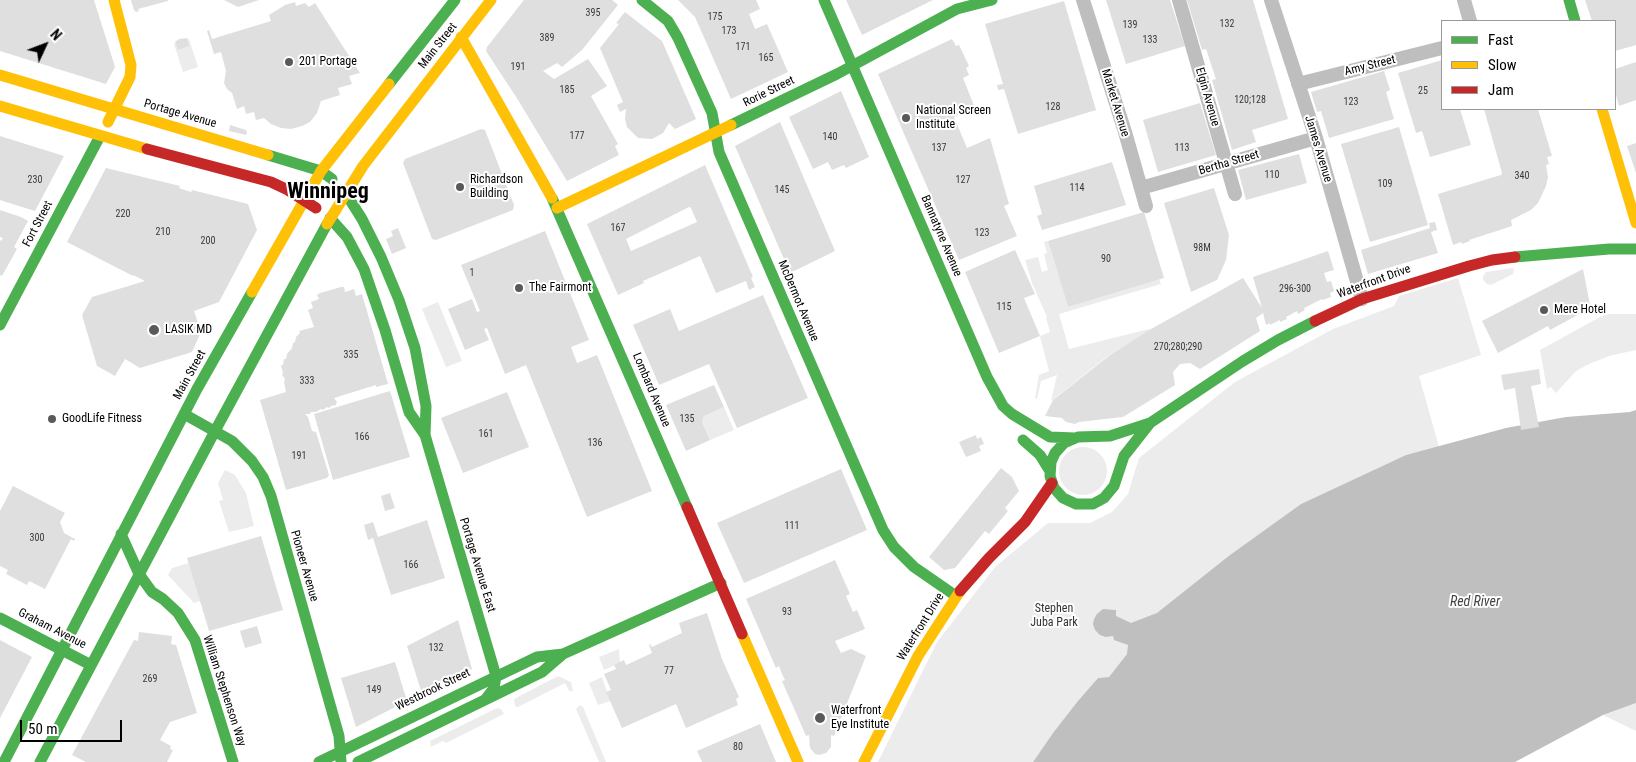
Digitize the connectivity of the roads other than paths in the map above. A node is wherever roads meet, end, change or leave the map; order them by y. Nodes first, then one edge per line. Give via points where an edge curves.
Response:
1 (114, 0) edge
2 (455, 0) edge
3 (491, 0) edge
4 (642, 0) edge
5 (824, 0) edge
6 (992, 0) edge
7 (1083, 0) edge
8 (1180, 0) edge
9 (1271, 0) edge
10 (1464, 0) edge
11 (1569, 0) edge
12 (1470, 20) edge
13 (1575, 20) edge
14 (461, 37) junction
15 (1441, 48) edge
16 (853, 65) junction
17 (0, 75) edge
18 (1298, 84) junction
19 (0, 106) edge
20 (114, 110) junction
21 (1602, 110) edge
22 (715, 132) junction
23 (100, 136) junction
24 (1316, 138) junction
25 (1227, 163) junction
26 (321, 171) junction
27 (1141, 188) junction
28 (346, 192) junction
29 (1235, 194) dead end
30 (304, 200) junction
31 (1146, 206) dead end
32 (557, 208) junction
33 (330, 218) junction
34 (1636, 223) edge
35 (1636, 250) edge
36 (1362, 299) junction
37 (0, 325) edge
38 (184, 414) junction
39 (1150, 423) junction
40 (215, 430) junction
41 (425, 435) junction
42 (1087, 437) junction
43 (1075, 438) junction
44 (1023, 440) dead end
45 (1117, 474) junction
46 (1051, 477) junction
47 (1045, 513) dead end
48 (1025, 522) junction
49 (121, 534) junction
50 (139, 574) junction
51 (721, 583) junction
52 (956, 596) junction
53 (0, 618) edge
54 (62, 650) junction
55 (563, 654) junction
56 (91, 665) junction
57 (496, 676) junction
58 (485, 700) junction
59 (405, 739) junction
60 (341, 757) edge
61 (4, 762) edge
62 (40, 762) edge
63 (233, 762) edge
64 (319, 762) edge
65 (358, 762) edge
66 (380, 762) edge
67 (798, 762) edge
68 (864, 762) edge

1 - 20 street, Fort Street via 131,65 130,77
2 - 26 street, Main Street
3 - 14 street, Main Street
4 - 22 street, McDermot Avenue via 668,22 678,38 712,113
5 - 16 street, Bannatyne Avenue
6 - 16 street, Rorie Street via 957,9
7 - 27 street, Market Avenue
8 - 25 street, Elgin Avenue
9 - 18 street, James Avenue
10 - 12 street
11 - 13 street
14 - 28 street, Main Street
14 - 32 street, Lombard Avenue
15 - 18 street, Amy Street
16 - 22 street, Rorie Street
16 - 43 street, Bannatyne Avenue via 1002,406 1050,437
17 - 20 street, Portage Avenue
18 - 24 street, James Avenue
19 - 23 street
20 - 23 street, Fort Street
20 - 26 street, Portage Avenue
21 - 34 street
22 - 32 street, Rorie Street
22 - 52 street, McDermot Avenue via 719,152 883,530 914,567
23 - 30 street via 271,182
23 - 37 street, Fort Street
24 - 25 street, Bertha Street
24 - 36 street, James Avenue
25 - 27 street, Bertha Street
25 - 29 street, Elgin Avenue
26 - 28 street, Portage Avenue
26 - 30 street, Main Street
27 - 31 street, Market Avenue
28 - 33 street, Main Street
28 - 41 street, Portage Avenue East via 380,257 415,348 426,406
30 - 33 street
30 - 38 street, Main Street
32 - 51 street, Lombard Avenue
33 - 40 street, Main Street
33 - 41 street, Portage Avenue East via 347,237 364,269 409,412
35 - 36 street, Waterfront Drive via 1609,249 1492,260
36 - 39 street, Waterfront Drive via 1278,340
38 - 40 street, Pioneer Avenue
38 - 49 street, Main Street
39 - 42 street, Waterfront Drive via 1110,436
39 - 45 street, Waterfront Drive via 1124,456
40 - 50 street, Main Street
40 - 60 street, Pioneer Avenue via 252,461 270,496 339,736
41 - 57 street, Portage Avenue East
42 - 43 street, Waterfront Drive
42 - 45 street via 1100,441 1110,450 1117,464
43 - 46 street, Waterfront Drive via 1064,443 1052,457
44 - 46 street via 1040,455
45 - 46 street, Waterfront Drive via 1112,490 1100,501 1084,505 1065,504
46 - 48 street, Waterfront Drive
47 - 48 street, Waterfront Drive
48 - 52 street, Waterfront Drive
49 - 50 street, William Stephenson Way
49 - 54 street, Main Street
50 - 56 street, Main Street
50 - 63 street, William Stephenson Way via 152,592 178,613 195,640
51 - 55 street, Westbrook Street
51 - 67 street, Lombard Avenue
52 - 68 street, Waterfront Drive via 918,656
53 - 54 street, Graham Avenue
54 - 56 street, Graham Avenue
54 - 61 street, Main Street
55 - 57 street, Westbrook Street via 537,657
55 - 58 street, Westbrook Street via 542,672
56 - 62 street, Main Street
57 - 58 street via 494,688
57 - 60 street, Westbrook Street
58 - 59 street, Westbrook Street
59 - 65 street, Westbrook Street
59 - 66 street
60 - 64 street, Westbrook Street

